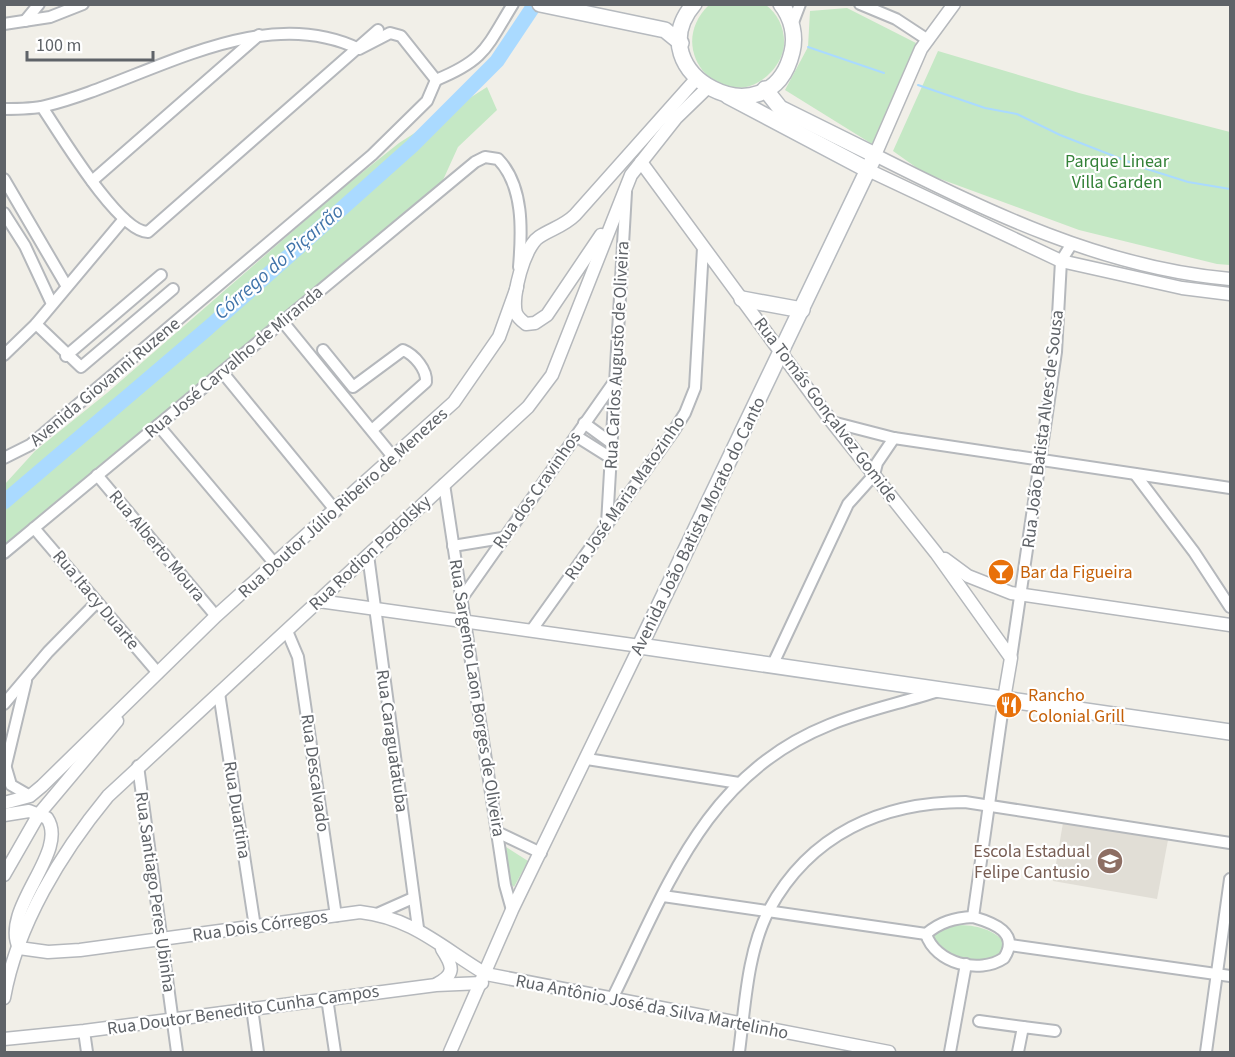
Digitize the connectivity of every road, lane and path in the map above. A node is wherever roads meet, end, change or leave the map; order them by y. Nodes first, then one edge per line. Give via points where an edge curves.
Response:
1 (39, 4) edge
2 (83, 4) edge
3 (513, 4) edge
4 (566, 4) edge
5 (781, 4) edge
6 (800, 4) edge
7 (860, 4) edge
8 (954, 4) edge
9 (541, 5) edge
10 (692, 7) edge
11 (25, 21) junction
12 (4, 24) edge
13 (792, 25) junction
14 (378, 30) dead end
15 (262, 33) junction
16 (928, 40) junction
17 (681, 43) junction
18 (359, 49) junction
19 (436, 80) junction
20 (702, 83) junction
21 (765, 89) junction
22 (728, 96) junction
23 (42, 107) junction
24 (4, 109) edge
25 (875, 155) junction
26 (640, 162) junction
27 (868, 170) junction
28 (464, 171) joint
29 (4, 179) edge
30 (92, 181) junction
31 (627, 186) junction
32 (4, 213) edge
33 (124, 219) junction
34 (520, 220) junction
35 (611, 222) junction
36 (538, 237) junction
37 (1071, 245) junction
38 (703, 248) junction
39 (1061, 261) junction
40 (161, 275) dead end
41 (1230, 279) edge
42 (66, 285) junction
43 (517, 287) junction
44 (173, 289) dead end
45 (1230, 294) edge
46 (742, 299) junction
47 (52, 304) junction
48 (802, 310) junction
49 (283, 322) junction
50 (36, 324) junction
51 (323, 350) dead end
52 (781, 352) junction
53 (4, 355) edge
54 (66, 356) junction
55 (223, 373) junction
56 (614, 381) junction
57 (832, 422) junction
58 (585, 423) junction
59 (158, 425) junction
60 (372, 430) junction
61 (576, 436) junction
62 (894, 438) junction
63 (610, 442) junction
64 (4, 458) edge
65 (394, 458) junction
66 (611, 458) junction
67 (1038, 461) junction
68 (1135, 474) junction
69 (97, 475) junction
70 (874, 475) junction
71 (444, 484) junction
72 (1230, 488) edge
73 (336, 511) junction
74 (607, 524) junction
75 (34, 528) junction
76 (502, 538) junction
77 (453, 546) junction
78 (4, 553) edge
79 (936, 553) junction
80 (368, 555) junction
81 (276, 564) junction
82 (1022, 596) junction
83 (462, 598) junction
84 (319, 601) junction
85 (97, 602) junction
86 (374, 607) junction
87 (1230, 607) edge
88 (216, 616) junction
89 (464, 621) junction
90 (1230, 625) edge
91 (287, 631) junction
92 (531, 631) junction
93 (640, 646) junction
94 (1011, 658) junction
95 (772, 666) junction
96 (158, 673) junction
97 (27, 678) junction
98 (944, 689) junction
99 (219, 693) junction
100 (134, 699) junction
101 (1004, 699) junction
102 (4, 704) edge
103 (4, 729) edge
104 (1230, 732) edge
105 (14, 737) junction
106 (587, 759) junction
107 (138, 766) junction
108 (5, 770) edge
109 (739, 783) junction
110 (30, 796) junction
111 (4, 803) edge
112 (989, 805) junction
113 (39, 814) junction
114 (4, 815) edge
115 (497, 832) junction
116 (1230, 843) edge
117 (542, 853) junction
118 (4, 875) edge
119 (1230, 879) edge
120 (663, 896) junction
121 (413, 898) junction
122 (512, 910) junction
123 (768, 911) junction
124 (377, 914) junction
125 (336, 916) junction
126 (973, 917) junction
127 (255, 927) junction
128 (418, 928) junction
129 (926, 934) junction
130 (164, 939) junction
131 (1010, 945) junction
132 (440, 946) junction
133 (19, 948) junction
134 (469, 964) junction
135 (966, 964) junction
136 (452, 971) junction
137 (1218, 974) junction
138 (1230, 976) edge
139 (484, 979) junction
140 (461, 984) junction
141 (436, 985) junction
142 (4, 998) edge
143 (327, 998) junction
144 (612, 999) junction
145 (252, 1008) junction
146 (172, 1019) junction
147 (979, 1021) dead end
148 (743, 1024) junction
149 (1023, 1027) junction
150 (84, 1031) junction
151 (1055, 1031) dead end
152 (4, 1039) edge
153 (87, 1053) edge
154 (177, 1053) edge
155 (258, 1053) edge
156 (335, 1053) edge
157 (450, 1053) edge
158 (739, 1053) edge
159 (889, 1053) edge
160 (950, 1053) edge
161 (1018, 1053) edge
162 (1206, 1053) edge

1 - 11 street
2 - 11 street via 50,17
3 - 19 street via 486,49 466,67
4 - 10 main road via 668,22
5 - 13 main road
6 - 13 street
7 - 16 street via 896,19
8 - 16 street, Avenida João Batista Morato do Canto
9 - 17 main road via 665,30
10 - 17 main road via 683,25
11 - 12 street
13 - 21 main road via 794,44 789,62 780,78
14 - 18 street
15 - 18 street via 308,33
15 - 23 street
15 - 30 street
16 - 25 street, Avenida João Batista Morato do Canto
17 - 20 main road via 689,70
18 - 19 street via 390,33 401,36
18 - 33 street via 153,229 137,231
19 - 64 street, Avenida Giovanni Ruzene via 428,101 372,155 30,445
20 - 22 main road
20 - 26 street, Rua Rodion Podolsky
20 - 36 street via 565,226
21 - 22 main road via 747,96
21 - 25 main road via 780,108
22 - 27 main road
23 - 24 street
23 - 30 street
25 - 27 main road, Avenida João Batista Morato do Canto
25 - 37 street
26 - 31 street, Rua Rodion Podolsky
26 - 38 street, Rua Tomás Gonçalvez Gomide
27 - 39 street
27 - 48 main road, Avenida João Batista Morato do Canto
28 - 34 street, Rua Doutor Júlio Ribeiro de Menezes via 485,158 498,159 513,181
28 - 49 street, Rua José Carvalho de Miranda
29 - 42 street
30 - 33 street
31 - 35 street, Rua Rodion Podolsky
31 - 56 street, Rua Carlos Augusto de Oliveira
32 - 47 street via 25,246
33 - 42 street
34 - 36 street
34 - 43 street, Rua Doutor Júlio Ribeiro de Menezes
35 - 43 street via 547,315 526,324 519,319 515,304
35 - 71 street, Rua Rodion Podolsky via 552,375 528,407
36 - 43 street via 526,255
37 - 39 street
37 - 41 street via 1193,276
38 - 46 street, Rua Tomás Gonçalvez Gomide
38 - 74 street, Rua José Maria Matozinho via 695,388 691,400 673,432
39 - 45 street via 1182,288
39 - 67 street, Rua João Batista Alves de Sousa via 1056,352
40 - 54 street
42 - 47 street
43 - 65 street, Rua Doutor Júlio Ribeiro de Menezes via 499,337 474,377 454,402
44 - 54 street via 81,367
46 - 48 main road
46 - 52 street, Rua Tomás Gonçalvez Gomide
47 - 50 street
48 - 52 main road, Avenida João Batista Morato do Canto
49 - 55 street, Rua José Carvalho de Miranda
49 - 60 street
50 - 53 street
50 - 54 street
51 - 60 street via 353,387 403,350 426,372 426,382
52 - 57 street, Rua Tomás Gonçalvez Gomide
52 - 93 main road, Avenida João Batista Morato do Canto
55 - 59 street, Rua José Carvalho de Miranda
55 - 73 street
56 - 58 street, Rua dos Cravinhos
56 - 63 street, Rua Carlos Augusto de Oliveira
57 - 62 street
57 - 70 street, Rua Tomás Gonçalvez Gomide
58 - 61 street, Rua dos Cravinhos
58 - 63 street
59 - 69 street, Rua José Carvalho de Miranda
59 - 81 street
60 - 65 street
61 - 66 street
61 - 76 street, Rua dos Cravinhos
62 - 67 street
62 - 70 street via 877,463
63 - 66 street, Rua Carlos Augusto de Oliveira
65 - 73 street, Rua Doutor Júlio Ribeiro de Menezes
66 - 74 street, Rua Carlos Augusto de Oliveira
67 - 68 street
67 - 82 street, Rua João Batista Alves de Sousa
68 - 72 street
68 - 87 street
69 - 75 street, Rua José Carvalho de Miranda
69 - 88 street, Rua Alberto Moura
70 - 79 street, Rua Tomás Gonçalvez Gomide
70 - 95 street via 848,504
71 - 77 street, Rua Sargento Laon Borges de Oliveira
71 - 80 street, Rua Rodion Podolsky
73 - 81 street, Rua Doutor Júlio Ribeiro de Menezes
74 - 92 street, Rua José Maria Matozinho
75 - 78 street, Rua José Carvalho de Miranda
75 - 85 street, Rua Itacy Duarte
76 - 77 street
76 - 83 street, Rua dos Cravinhos
77 - 83 street, Rua Sargento Laon Borges de Oliveira
79 - 82 street via 973,578
79 - 94 street, Rua Tomás Gonçalvez Gomide
80 - 84 street, Rua Rodion Podolsky
80 - 86 street, Rua Caraguatatuba
81 - 88 street, Rua Doutor Júlio Ribeiro de Menezes
82 - 90 street
82 - 94 street, Rua João Batista Alves de Sousa
83 - 89 street, Rua Sargento Laon Borges de Oliveira
84 - 86 street
84 - 91 street, Rua Rodion Podolsky
85 - 96 street, Rua Itacy Duarte
85 - 97 street
86 - 89 street
86 - 121 street, Rua Caraguatatuba
88 - 96 street, Rua Doutor Júlio Ribeiro de Menezes
89 - 92 street
89 - 115 street, Rua Sargento Laon Borges de Oliveira
91 - 99 street, Rua Rodion Podolsky
91 - 125 street, Rua Descalvado via 298,657
92 - 93 street
93 - 95 main road
93 - 106 street, Avenida João Batista Morato do Canto
94 - 101 street, Rua João Batista Alves de Sousa
95 - 98 main road
96 - 100 street, Rua Doutor Júlio Ribeiro de Menezes
97 - 102 street
97 - 105 street
98 - 101 main road
98 - 109 street via 827,725 781,751
99 - 107 street, Rua Rodion Podolsky
99 - 127 street, Rua Duartina
100 - 110 street, Rua Doutor Júlio Ribeiro de Menezes
100 - 113 street
101 - 104 main road
101 - 112 street, Rua João Batista Alves de Sousa
103 - 105 street
105 - 108 street
106 - 109 street
106 - 117 street, Avenida João Batista Morato do Canto
107 - 130 street, Rua Santiago Peres Ubinha
107 - 133 street, Rua Rodion Podolsky via 108,796 76,838 46,889
108 - 110 street via 11,785
109 - 120 street via 702,825
110 - 111 street, Rua Doutor Júlio Ribeiro de Menezes
112 - 116 street
112 - 123 street via 921,803 853,826 808,858
112 - 126 street, Rua João Batista Alves de Sousa
113 - 114 street via 18,811
113 - 118 street
113 - 133 street via 48,818 53,834 17,920
115 - 117 street
115 - 122 street, Rua Sargento Laon Borges de Oliveira
117 - 122 street, Avenida João Batista Morato do Canto
119 - 137 street
120 - 123 street
120 - 144 street
121 - 124 street
121 - 128 street, Rua Caraguatatuba
122 - 139 street, Avenida João Batista Morato do Canto
123 - 129 street
123 - 148 street via 752,960
124 - 125 street, Rua Dois Córregos
124 - 128 street, Rua Dois Córregos
125 - 127 street, Rua Dois Córregos
126 - 129 street via 951,919
126 - 131 street via 998,928 1010,939
127 - 130 street, Rua Dois Córregos
128 - 132 street, Rua Dois Córregos
129 - 135 street via 935,953
130 - 133 street, Rua Dois Córregos via 48,952
130 - 146 street, Rua Santiago Peres Ubinha
131 - 135 street via 999,962
131 - 137 street
132 - 134 street, Rua Dois Córregos
132 - 136 street
133 - 142 street, Rua Rodion Podolsky
134 - 136 street
134 - 139 street, Rua Dois Córregos
135 - 160 street
136 - 140 street
136 - 141 street
137 - 138 street
137 - 162 street
139 - 140 street, Rua Doutor Benedito Cunha Campos
139 - 144 street, Rua Antônio José da Silva Martelinho
139 - 157 street, Avenida João Batista Morato do Canto
140 - 141 street, Rua Doutor Benedito Cunha Campos
141 - 143 street, Rua Doutor Benedito Cunha Campos
143 - 145 street, Rua Doutor Benedito Cunha Campos
143 - 156 street
144 - 148 street, Rua Antônio José da Silva Martelinho
145 - 146 street, Rua Doutor Benedito Cunha Campos
145 - 155 street
146 - 150 street, Rua Doutor Benedito Cunha Campos
146 - 154 street, Rua Santiago Peres Ubinha
147 - 149 street
148 - 158 street
148 - 159 street, Rua Antônio José da Silva Martelinho
149 - 151 street
149 - 161 street
150 - 152 street, Rua Doutor Benedito Cunha Campos
150 - 153 street

